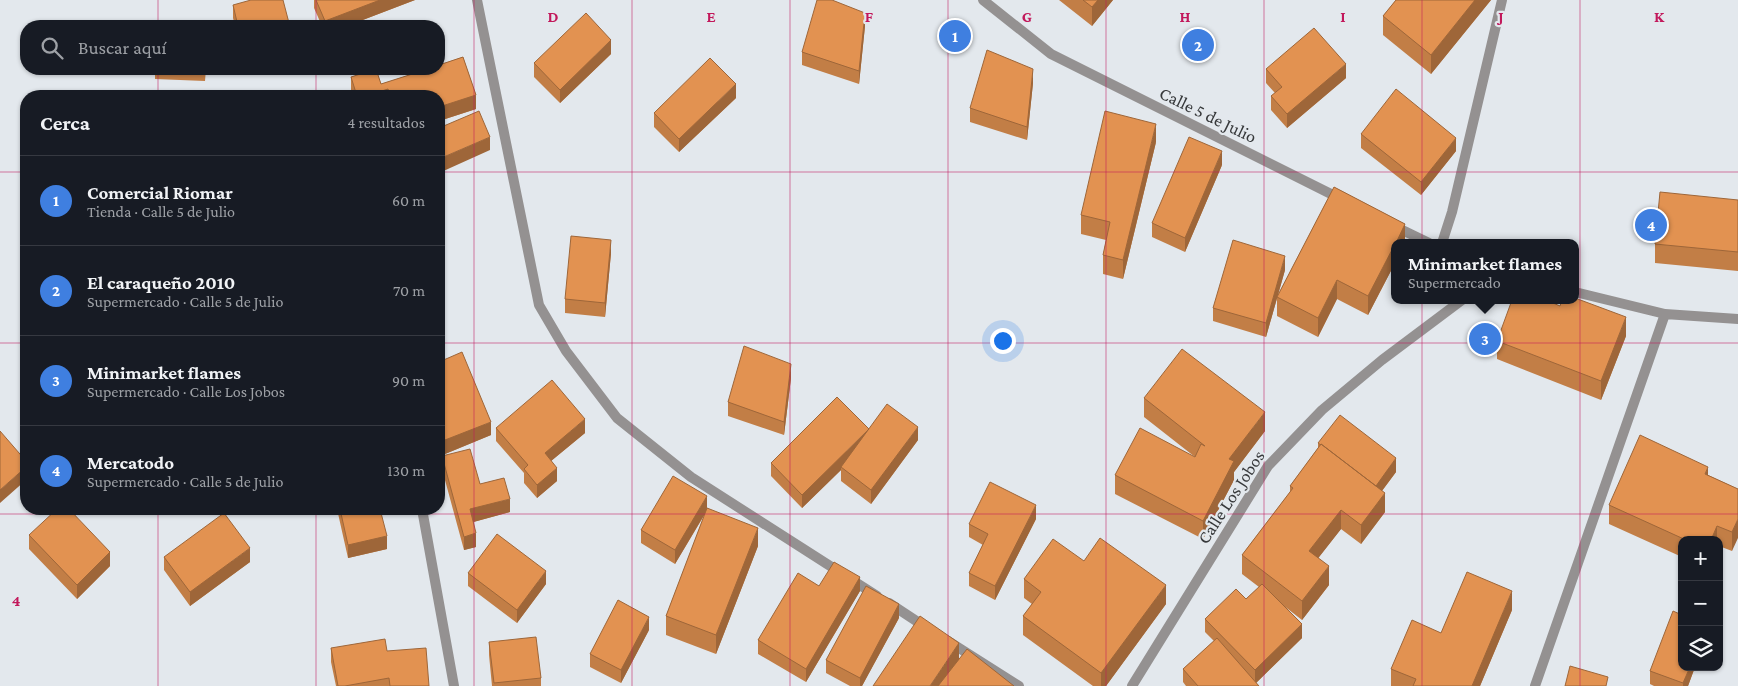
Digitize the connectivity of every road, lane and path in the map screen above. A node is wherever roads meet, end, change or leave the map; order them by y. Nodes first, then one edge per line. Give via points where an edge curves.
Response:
1 (477, 0) edge
2 (983, 0) edge
3 (1502, 0) edge
4 (1350, 203) edge
5 (1385, 221) edge
6 (1421, 239) edge
7 (1443, 239) edge
8 (1579, 293) edge
9 (1457, 304) edge
10 (1666, 314) junction
11 (1738, 319) edge
12 (423, 515) edge
13 (454, 686) edge
14 (1018, 686) edge
15 (1132, 686) edge
16 (1535, 686) edge

1 - 14 street via 539,305 566,351 617,418 691,477
2 - 4 street, Calle 5 de Julio via 1051,54
3 - 7 street
5 - 6 street
8 - 10 street
9 - 15 street, Calle Los Jobos via 1322,410 1268,466
10 - 11 street
10 - 16 street
12 - 13 street

